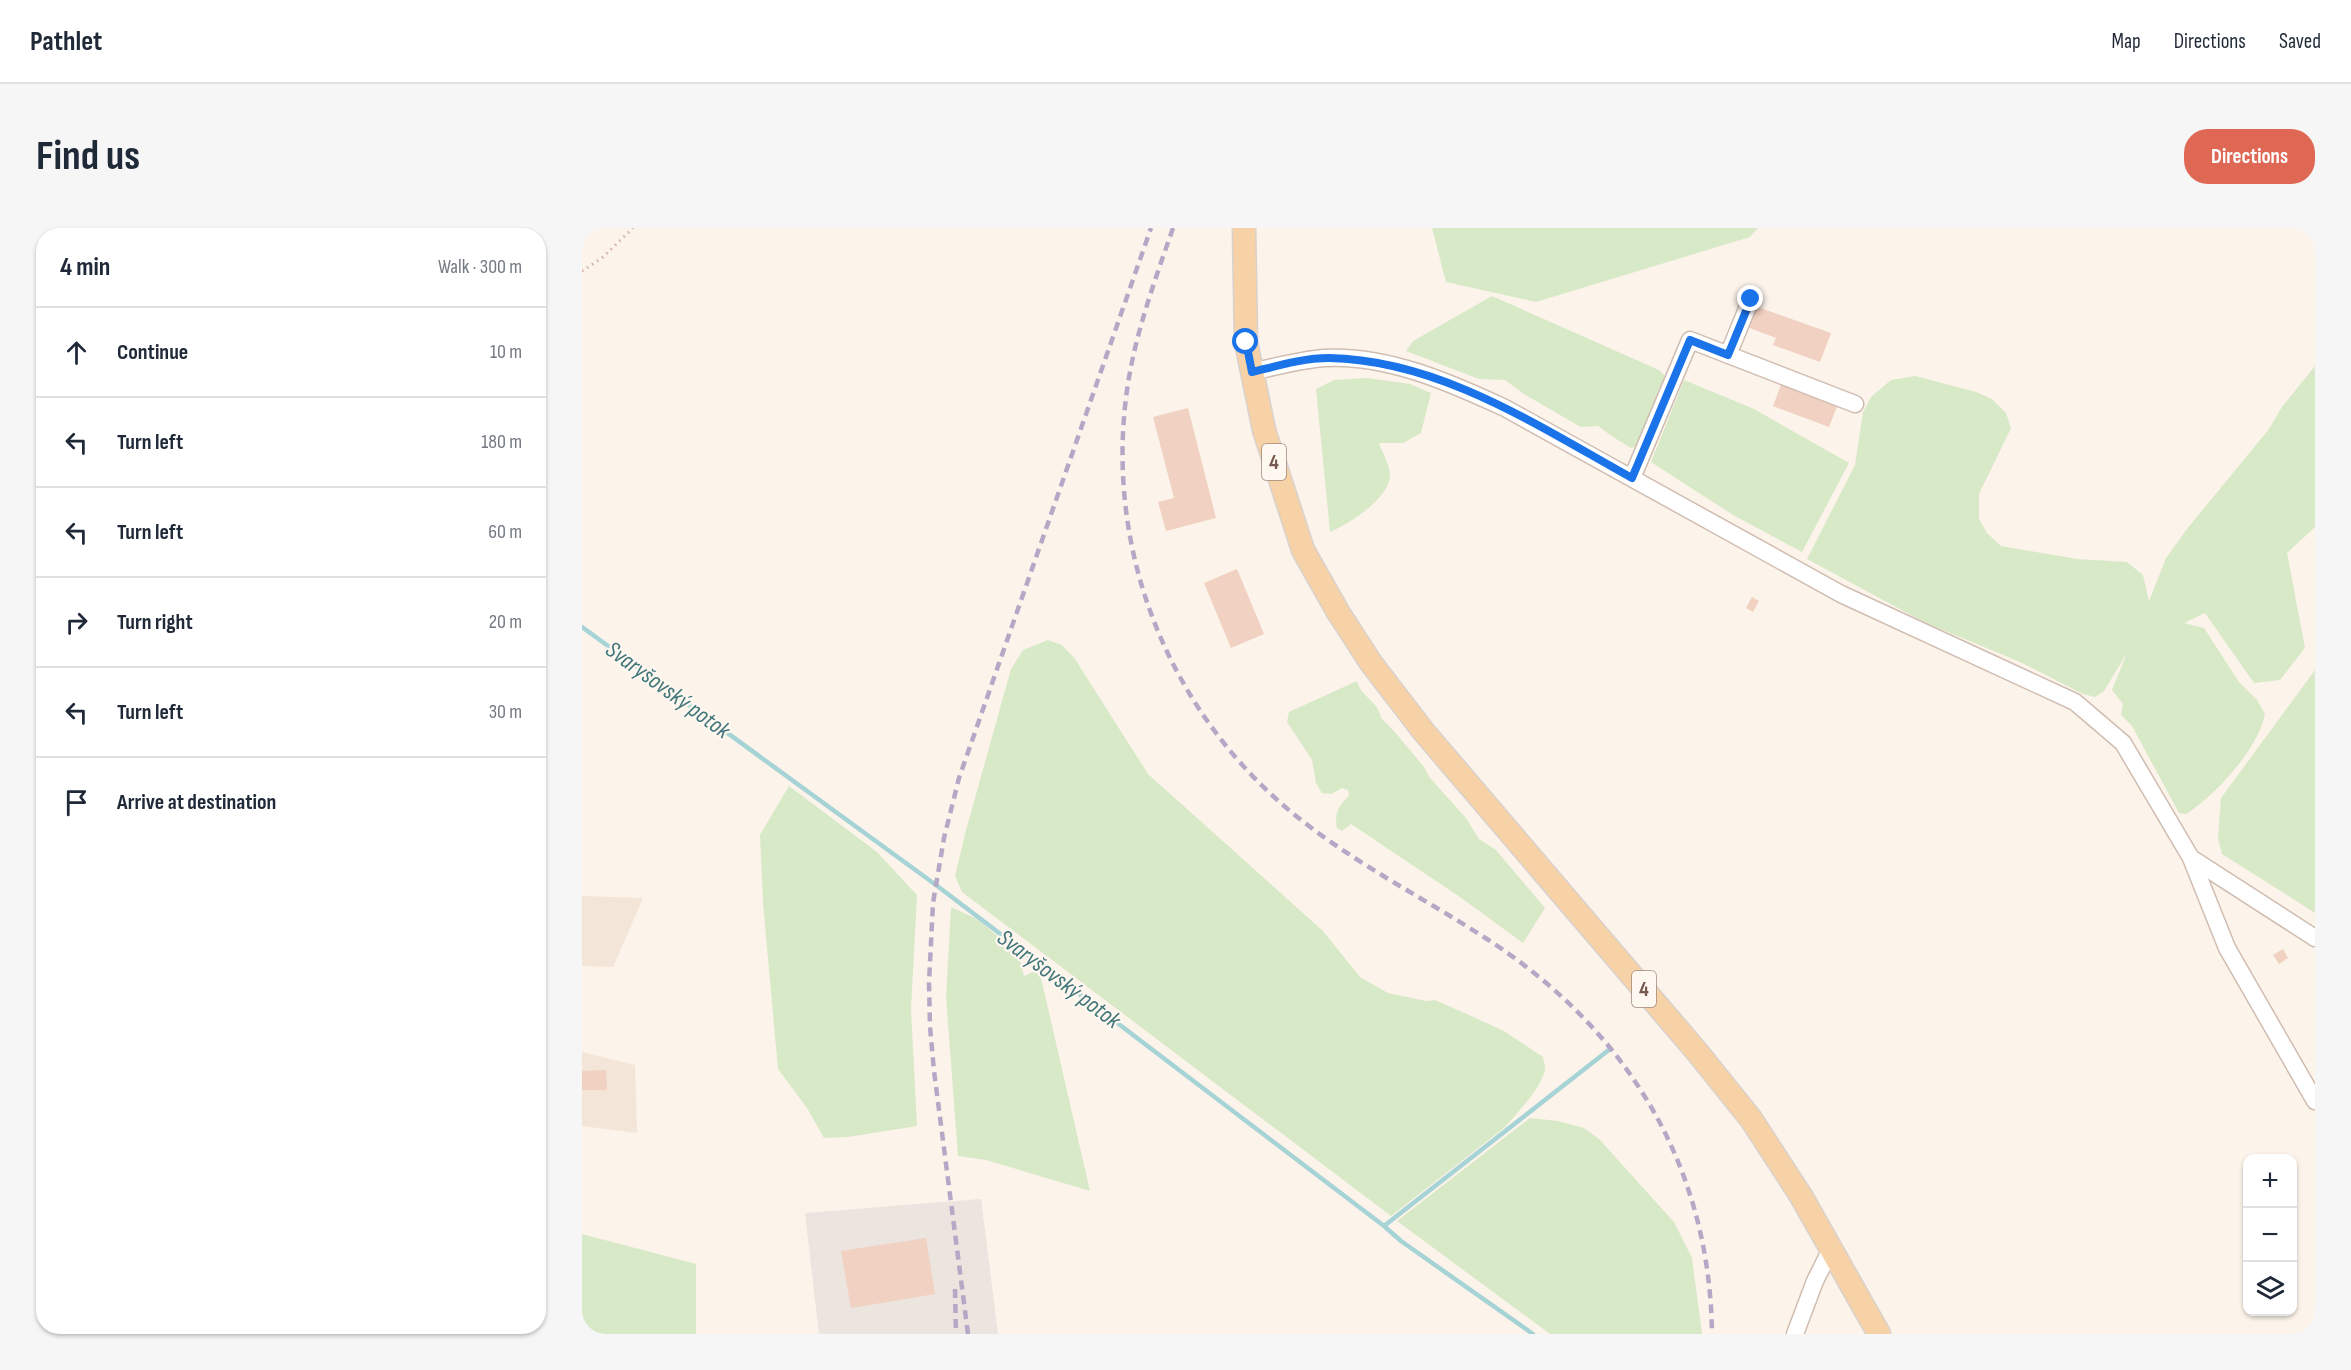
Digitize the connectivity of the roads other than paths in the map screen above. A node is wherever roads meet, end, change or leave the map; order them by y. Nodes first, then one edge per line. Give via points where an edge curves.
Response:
1 (1244, 228) edge
2 (1751, 299) dead end
3 (1728, 355) junction
4 (1252, 372) junction
5 (1855, 404) dead end
6 (1632, 478) junction
7 (2191, 858) junction
8 (2315, 938) edge
9 (2315, 1101) edge
10 (1831, 1249) junction
11 (1795, 1334) edge
12 (1880, 1334) edge

1 - 4 main road, 4 via 1246,342
2 - 3 street
3 - 5 street
3 - 6 street via 1690,340
4 - 6 street via 1327,358 1383,363 1421,373 1505,408
4 - 10 main road, 4 via 1264,430 1303,550 1371,663 1424,732 1726,1087 1801,1196
6 - 7 street via 1841,594 2075,702 2123,743
7 - 8 street
7 - 9 street via 2227,948
10 - 11 street
10 - 12 main road, 4

